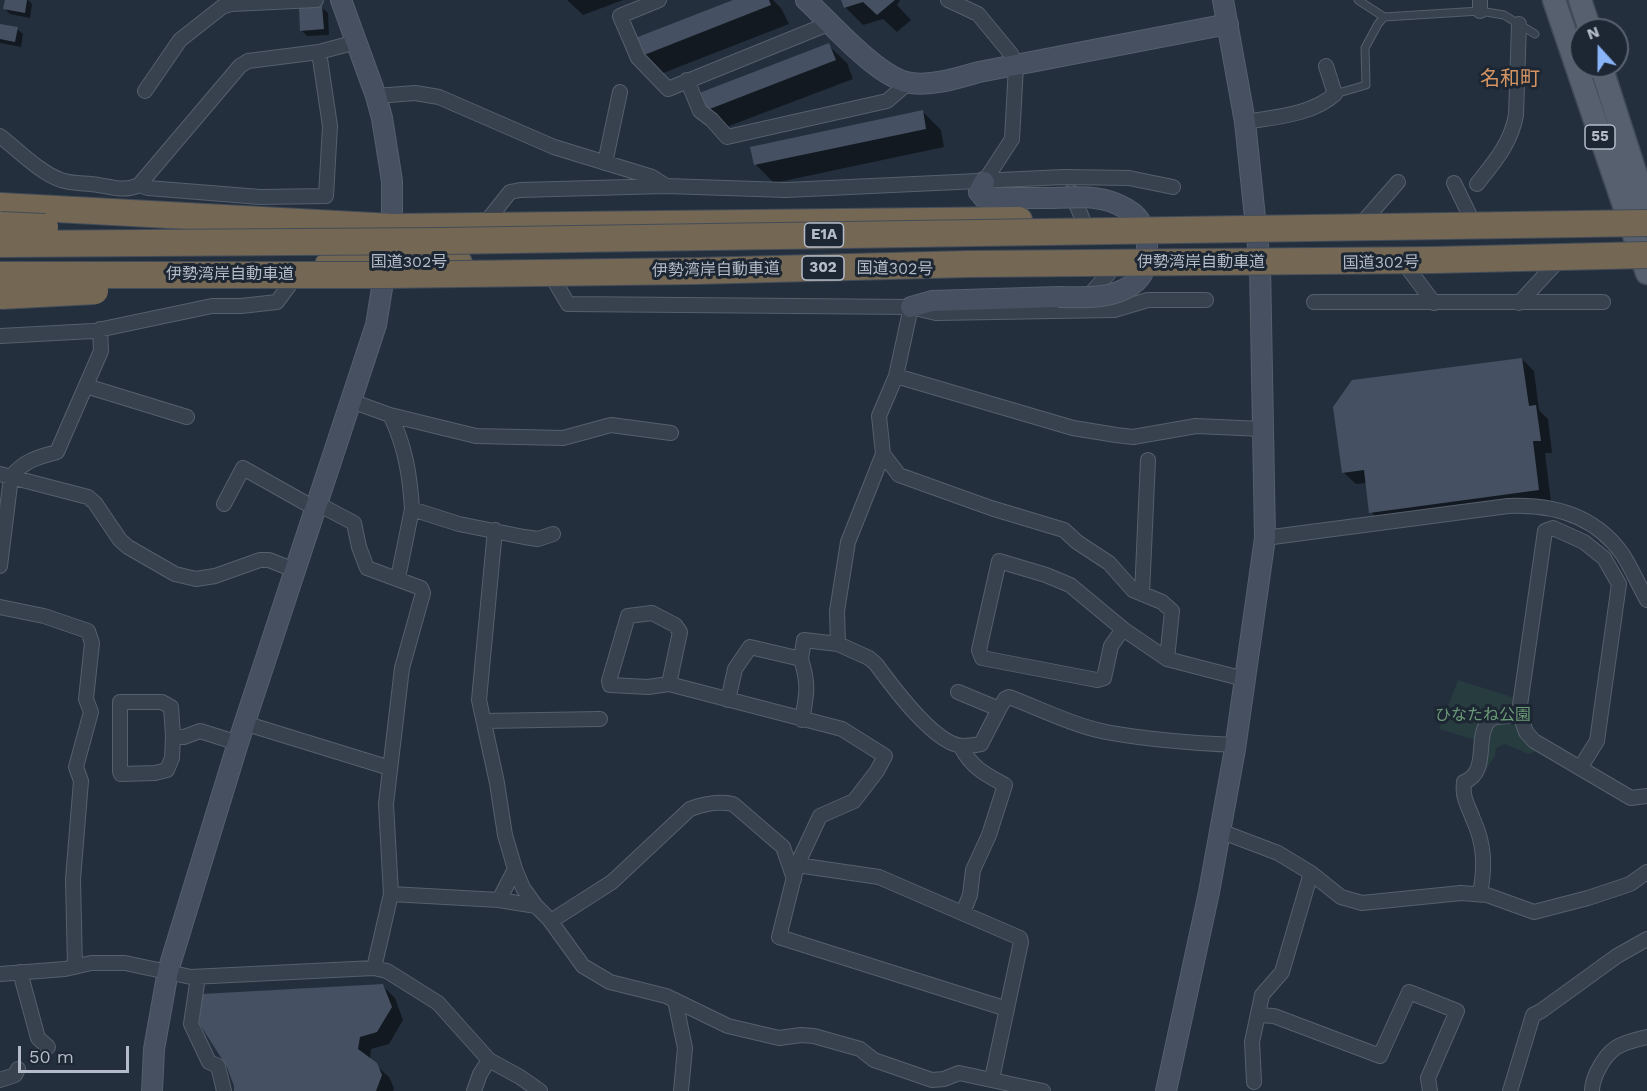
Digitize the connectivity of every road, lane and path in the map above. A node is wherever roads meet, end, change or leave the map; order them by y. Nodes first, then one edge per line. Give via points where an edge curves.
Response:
1 (316, 0) edge
2 (341, 0) edge
3 (659, 0) edge
4 (806, 0) edge
5 (948, 0) edge
6 (1223, 0) edge
7 (1358, 0) edge
8 (1554, 0) edge
9 (1580, 0) edge
10 (1480, 6) edge
11 (1384, 17) junction
12 (1586, 18) edge
13 (827, 20) junction
14 (1228, 24) junction
15 (1519, 24) junction
16 (1535, 34) dead end
17 (356, 42) junction
18 (319, 52) junction
19 (1016, 66) junction
20 (1326, 66) dead end
21 (1604, 78) edge
22 (687, 80) junction
23 (908, 83) junction
24 (145, 92) dead end
25 (620, 92) dead end
26 (1335, 94) junction
27 (376, 96) junction
28 (1245, 122) junction
29 (0, 136) edge
30 (605, 162) junction
31 (1064, 177) junction
32 (984, 182) junction
33 (1398, 182) dead end
34 (1454, 183) dead end
35 (1477, 184) dead end
36 (139, 185) junction
37 (666, 186) junction
38 (1173, 187) dead end
39 (0, 206) edge
40 (260, 208) junction
41 (1642, 218) edge
42 (1083, 220) junction
43 (1363, 222) junction
44 (1473, 222) junction
45 (1256, 223) junction
46 (0, 225) edge
47 (483, 226) junction
48 (392, 227) junction
49 (442, 241) junction
50 (0, 244) edge
51 (1559, 261) junction
52 (1646, 261) edge
53 (1404, 263) junction
54 (545, 265) junction
55 (1260, 265) junction
56 (303, 266) junction
57 (385, 268) junction
58 (262, 269) junction
59 (1109, 273) junction
60 (0, 275) edge
61 (0, 289) edge
62 (0, 296) edge
63 (1206, 300) dead end
64 (1314, 302) dead end
65 (1603, 302) dead end
66 (1434, 303) junction
67 (1519, 303) junction
68 (912, 307) junction
69 (1074, 311) junction
70 (100, 329) junction
71 (0, 336) edge
72 (896, 376) junction
73 (86, 386) junction
74 (351, 401) junction
75 (390, 415) junction
76 (187, 417) dead end
77 (1263, 429) junction
78 (671, 433) dead end
79 (883, 454) junction
80 (1148, 460) dead end
81 (6, 475) edge
82 (224, 504) dead end
83 (317, 507) junction
84 (412, 509) junction
85 (495, 530) junction
86 (553, 534) dead end
87 (1265, 538) junction
88 (0, 566) edge
89 (294, 570) junction
90 (398, 578) junction
91 (1142, 594) junction
92 (1647, 600) edge
93 (0, 607) edge
94 (1123, 629) junction
95 (838, 644) junction
96 (801, 659) junction
97 (1167, 659) junction
98 (1244, 679) junction
99 (669, 684) junction
100 (958, 692) dead end
101 (728, 700) junction
102 (999, 709) junction
103 (1520, 715) junction
104 (600, 719) dead end
105 (802, 720) junction
106 (484, 721) junction
107 (244, 723) junction
108 (173, 736) junction
109 (238, 743) junction
110 (1236, 745) junction
111 (961, 747) junction
112 (390, 768) junction
113 (1580, 768) junction
114 (1647, 795) edge
115 (1220, 831) junction
116 (515, 869) junction
117 (796, 872) junction
118 (1647, 872) edge
119 (1311, 873) junction
120 (391, 894) junction
121 (1480, 894) junction
122 (499, 900) junction
123 (536, 906) junction
124 (963, 913) junction
125 (551, 921) junction
126 (1647, 939) edge
127 (75, 967) junction
128 (374, 968) junction
129 (168, 971) junction
130 (20, 972) junction
131 (0, 974) edge
132 (198, 977) junction
133 (675, 1000) junction
134 (1007, 1009) junction
135 (1259, 1014) junction
136 (1647, 1037) edge
137 (48, 1047) dead end
138 (489, 1060) junction
139 (18, 1069) dead end
140 (992, 1079) junction
141 (0, 1080) edge
142 (1254, 1082) dead end
143 (936, 1085) edge
144 (152, 1091) edge
145 (224, 1091) edge
146 (474, 1091) edge
147 (540, 1091) edge
148 (681, 1091) edge
149 (1043, 1091) edge
150 (1166, 1091) edge
151 (1430, 1091) edge
152 (1510, 1091) edge
153 (1592, 1091) edge

1 - 24 street via 222,7 180,40
2 - 17 street
3 - 22 street via 620,16 638,58 663,85 668,89
4 - 13 street
5 - 19 street via 978,14 1011,54
6 - 14 street
7 - 11 lane
8 - 41 main road, 55
9 - 12 main road
10 - 11 lane
10 - 15 lane
11 - 26 lane via 1365,48 1366,85
13 - 22 street via 823,26
13 - 23 street via 883,72
14 - 19 street
14 - 28 street
15 - 16 lane
15 - 35 street via 1514,128 1507,145
17 - 18 street
17 - 27 street
18 - 36 street via 248,61 240,66
18 - 40 street via 330,126 326,196
19 - 23 street via 949,80
19 - 32 street via 1012,139
20 - 26 street
21 - 41 main road, 55
22 - 23 street via 700,111 728,137 887,101
25 - 30 street
26 - 28 street via 1289,115
27 - 30 street via 415,93 439,97 554,147
27 - 48 street via 392,181
28 - 45 street
29 - 36 street via 63,181 125,190
30 - 37 street via 652,177
31 - 32 street
31 - 38 street via 1129,178
31 - 42 street
32 - 37 street via 786,190
32 - 68 street, bridge via 979,192 984,198 1094,198 1117,204 1136,216 1142,225 1146,267 1141,277 1131,286 1098,296 932,301
33 - 43 street
34 - 44 street
36 - 40 street
37 - 47 street via 510,192
39 - 40 highway
40 - 48 highway
40 - 58 street
41 - 44 highway
41 - 49 highway, 伊勢湾岸自動車道 / E1A, bridge
41 - 52 main road, 55
42 - 45 highway
42 - 47 highway
43 - 44 highway
43 - 45 highway
45 - 55 street
46 - 49 highway, bridge
47 - 48 highway
48 - 57 street
49 - 50 highway, 伊勢湾岸自動車道 / E1A, bridge
51 - 52 highway, 国道302号 / 302
51 - 53 highway, 国道302号 / 302
51 - 67 street
52 - 57 highway, 伊勢湾岸自動車道 / E1A, bridge via 969,264 707,271
53 - 55 highway, 国道302号 / 302
53 - 66 street
54 - 57 highway, 国道302号 / 302
54 - 59 highway, 国道302号 / 302
54 - 68 street via 568,304
55 - 59 highway, 国道302号 / 302
55 - 77 street
56 - 57 highway, 国道302号 / 302
56 - 58 highway, 国道302号 / 302
56 - 70 street via 277,302 212,306
57 - 60 highway, 伊勢湾岸自動車道 / E1A, bridge
57 - 62 highway, bridge
57 - 74 street via 376,325
58 - 61 highway, 国道302号 / 302 via 165,270
59 - 69 street
63 - 69 street via 1148,300 1114,310
64 - 66 street
65 - 67 street
66 - 67 street
68 - 69 street via 936,314
68 - 72 street
70 - 71 street
70 - 73 street via 101,351
72 - 77 street via 1073,428 1116,435 1133,437 1196,426
72 - 79 street via 879,416
73 - 76 street
73 - 81 street via 57,452 28,461
74 - 75 street
74 - 83 street
75 - 78 street via 476,436 563,438 611,425
75 - 84 street via 410,472
77 - 87 street
79 - 91 street via 899,475 1064,530 1109,563 1133,590
79 - 95 street via 848,542 837,611
80 - 91 street
81 - 88 street
81 - 89 street via 88,497 120,540 175,574 196,579 215,576 260,560
82 - 83 street via 243,468
83 - 89 street
83 - 90 street via 354,523 367,568
84 - 85 street via 459,524
84 - 90 street
85 - 86 street via 538,539
85 - 106 street via 479,700
87 - 92 street via 1508,506 1563,510 1596,528 1614,544
87 - 98 street
89 - 107 street
90 - 112 street via 421,588 423,593 402,668
91 - 97 street via 1172,611
93 - 127 street via 88,631 92,643 86,699 91,711 76,767 81,781 73,879
94 - 94 street via 1070,585 999,561 979,650 982,658 1097,680 1104,678 1111,646
94 - 97 street
95 - 96 street via 804,639
95 - 111 street via 869,658 919,718 946,741
96 - 101 street via 750,647 735,669
96 - 105 street via 808,690
97 - 98 street
98 - 110 street
99 - 99 street via 610,685 628,616 652,613 680,632
99 - 101 street
100 - 102 street
101 - 105 street
102 - 110 street via 1009,697 1105,732
102 - 111 street via 981,744
103 - 113 street via 1534,741
103 - 113 street via 1545,531 1553,528 1584,542 1604,558 1619,584 1597,741
103 - 121 street via 1489,720 1482,733 1476,776 1464,782 1465,803 1474,819 1484,861
104 - 106 street
105 - 117 street via 842,729 885,756 854,801 820,816
106 - 116 street
107 - 109 street
107 - 112 street
108 - 108 street via 167,770 120,772 120,702 162,702 171,707
108 - 109 street via 200,731
109 - 129 street
110 - 115 street
111 - 124 street via 978,770 1005,784 973,870
112 - 120 street via 386,804
113 - 114 street via 1631,798
115 - 119 street via 1278,853
115 - 150 street
116 - 122 street
116 - 123 street
117 - 124 street via 879,877
117 - 125 street via 783,847 733,804 699,806 690,809 612,882
117 - 134 street via 779,937
118 - 121 street via 1630,884 1534,912
119 - 121 street via 1341,897 1362,903 1461,892
119 - 135 street via 1282,972 1262,995
120 - 122 street
120 - 128 street
122 - 123 street
123 - 125 street
124 - 134 street via 1020,938
125 - 133 street via 584,966 610,982
126 - 152 street via 1533,1014
127 - 129 street via 125,963
127 - 130 street
128 - 132 street
128 - 138 street via 387,971 438,1003
129 - 132 street
129 - 144 street via 154,1049
130 - 131 street
130 - 137 street via 38,1038
132 - 145 street via 191,1023 209,1062 218,1066
133 - 143 street via 728,1026 779,1038 814,1036 860,1049 874,1060
133 - 148 street via 685,1048
134 - 140 street
135 - 142 street via 1252,1042
135 - 151 street via 1380,1056 1409,992 1457,1011 1428,1078
136 - 153 street via 1628,1041 1605,1055
138 - 146 street
138 - 147 street
139 - 141 street via 15,1075
140 - 143 street via 959,1073
140 - 149 street

